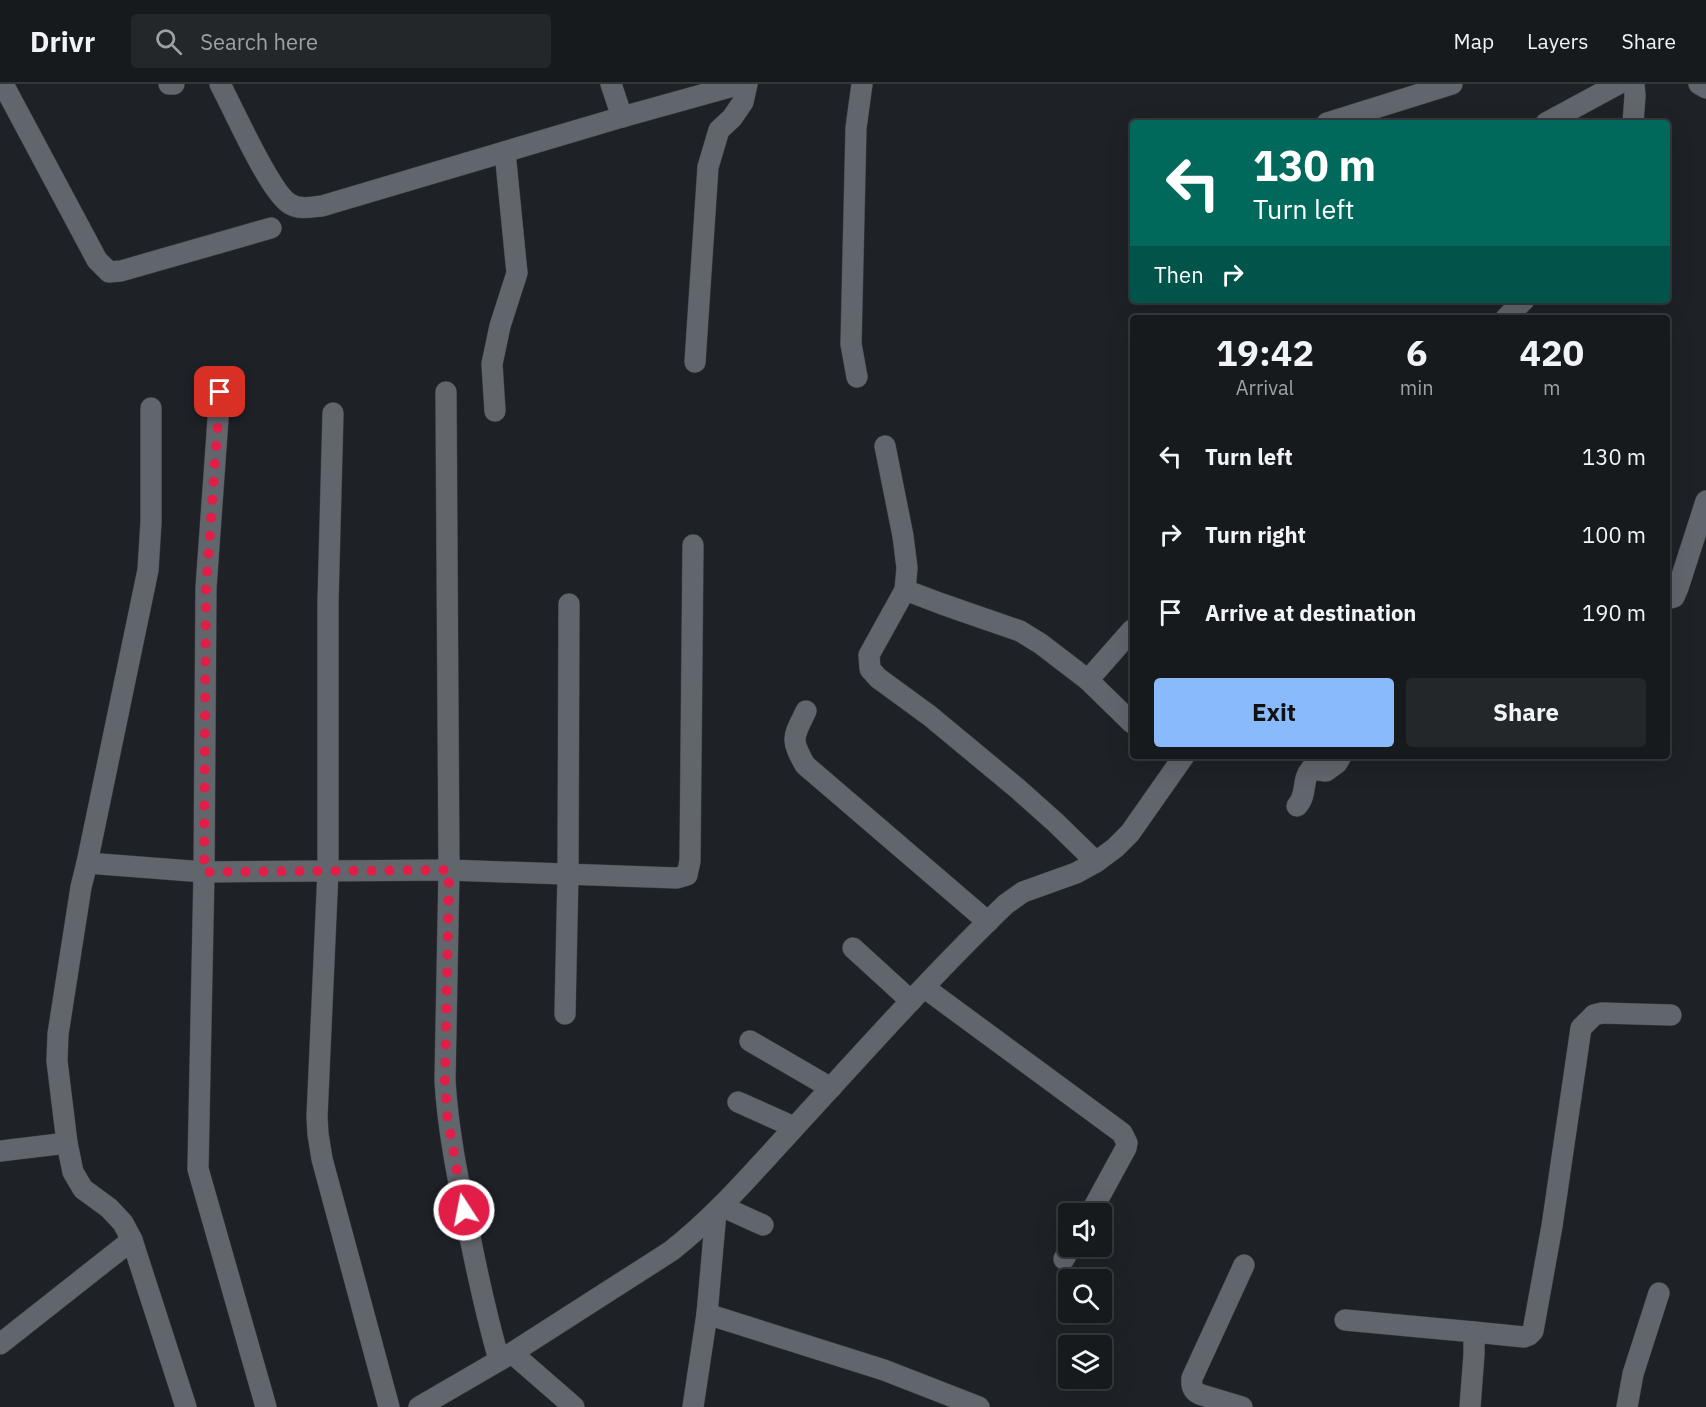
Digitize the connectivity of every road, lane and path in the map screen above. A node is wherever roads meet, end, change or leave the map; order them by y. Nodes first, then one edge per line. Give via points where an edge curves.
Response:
1 (3, 84) edge
2 (169, 84) edge
3 (174, 84) edge
4 (220, 84) edge
5 (611, 84) edge
6 (741, 84) edge
7 (747, 84) edge
8 (862, 84) edge
9 (1452, 84) edge
10 (1618, 84) edge
11 (1634, 84) edge
12 (1699, 84) edge
13 (1706, 88) edge
14 (622, 117) junction
15 (1337, 120) edge
16 (1552, 120) edge
17 (1633, 120) edge
18 (505, 152) junction
19 (271, 228) dead end
20 (1521, 303) edge
21 (1509, 315) edge
22 (695, 362) dead end
23 (857, 378) dead end
24 (220, 392) dead end
25 (446, 392) dead end
26 (151, 408) dead end
27 (495, 411) dead end
28 (333, 413) dead end
29 (885, 446) dead end
30 (1706, 501) edge
31 (693, 545) dead end
32 (905, 590) junction
33 (1670, 598) edge
34 (569, 604) dead end
35 (1130, 632) edge
36 (1088, 680) junction
37 (806, 711) dead end
38 (1130, 721) edge
39 (1339, 759) edge
40 (1173, 761) edge
41 (1297, 806) dead end
42 (1096, 862) junction
43 (87, 863) junction
44 (449, 870) junction
45 (328, 871) junction
46 (204, 872) junction
47 (568, 874) junction
48 (988, 922) junction
49 (853, 948) dead end
50 (918, 994) junction
51 (565, 1014) dead end
52 (1671, 1015) dead end
53 (750, 1041) dead end
54 (831, 1088) junction
55 (738, 1102) dead end
56 (794, 1128) junction
57 (67, 1143) junction
58 (0, 1151) edge
59 (1096, 1203) edge
60 (719, 1209) junction
61 (763, 1225) dead end
62 (132, 1240) junction
63 (1244, 1265) dead end
64 (1659, 1293) dead end
65 (707, 1314) junction
66 (1346, 1320) dead end
67 (1474, 1332) junction
68 (0, 1344) edge
69 (505, 1357) junction
70 (186, 1407) edge
71 (266, 1407) edge
72 (388, 1407) edge
73 (419, 1407) edge
74 (574, 1407) edge
75 (693, 1407) edge
76 (979, 1407) edge
77 (1242, 1407) edge
78 (1470, 1407) edge
79 (1627, 1407) edge

1 - 19 street via 97,260 109,272 121,272
2 - 3 street
4 - 18 street via 270,181 288,203 301,208 322,206
5 - 14 street
6 - 14 street
7 - 22 street via 743,102 719,130 708,167
8 - 23 street via 856,128 851,344
9 - 15 street
10 - 16 street
11 - 17 street
12 - 13 street
14 - 18 street
18 - 27 street via 517,273 492,364
20 - 21 street
24 - 46 street via 206,588
25 - 44 street
26 - 43 street via 148,570
28 - 45 street
29 - 32 street via 903,536
30 - 33 street via 1678,588
31 - 47 street via 687,875 677,878
32 - 36 street via 1020,631
32 - 42 street via 869,656 870,669 1018,789
34 - 47 street
35 - 36 street
36 - 38 street
37 - 48 street via 794,735 795,748 805,765
39 - 41 street via 1326,771 1311,769 1306,774 1302,800
40 - 42 street via 1130,833
42 - 48 street via 1023,892
43 - 46 street
43 - 57 street via 58,1034 57,1061
44 - 45 street
44 - 47 street
44 - 69 street via 447,1115 485,1310
45 - 46 street
45 - 72 street via 318,1134
46 - 71 street via 198,1169
47 - 51 street
48 - 50 street
49 - 50 street
50 - 54 street
50 - 59 street via 1122,1133 1126,1148
52 - 67 street via 1602,1013 1589,1018 1581,1028 1533,1331 1524,1337
53 - 54 street
54 - 56 street
55 - 56 street
56 - 60 street
57 - 58 street
57 - 62 street via 73,1172 83,1189 109,1208
60 - 61 street
60 - 65 street
60 - 69 street via 671,1251
62 - 68 street
62 - 70 street
63 - 77 street via 1192,1378 1195,1393
64 - 79 street via 1633,1374
65 - 75 street
65 - 76 street via 884,1370
66 - 67 street
67 - 78 street
69 - 73 street
69 - 74 street

